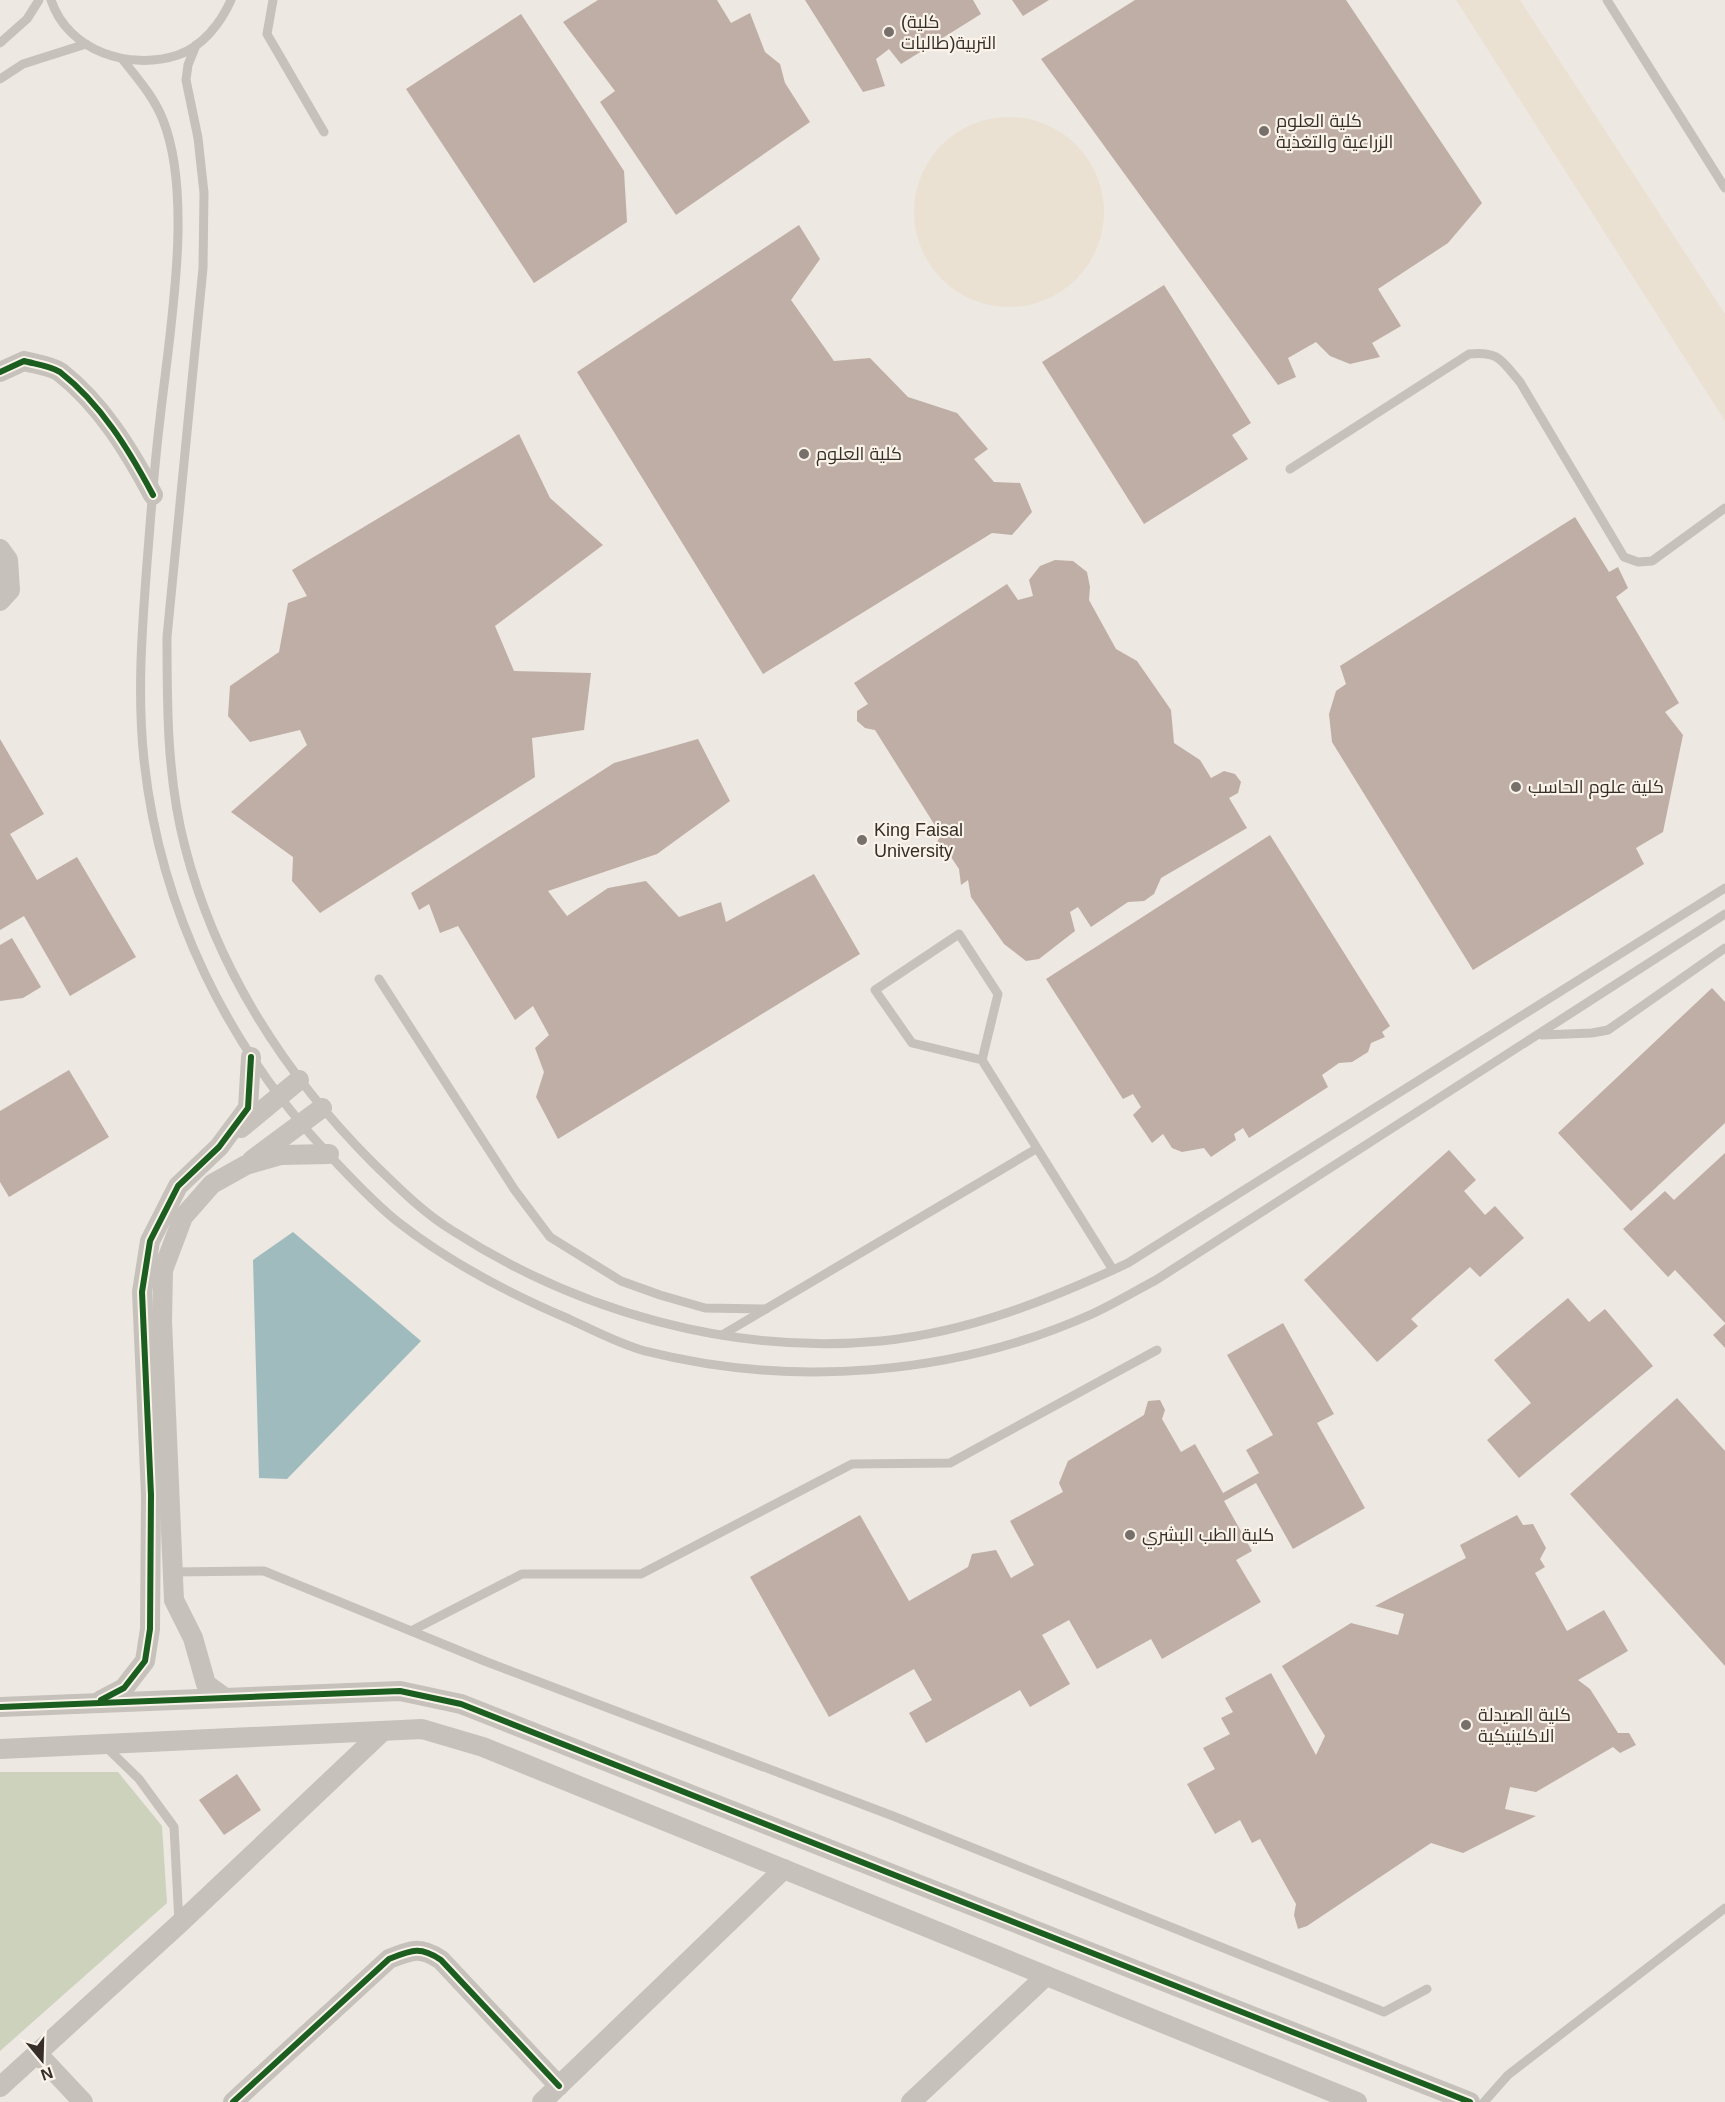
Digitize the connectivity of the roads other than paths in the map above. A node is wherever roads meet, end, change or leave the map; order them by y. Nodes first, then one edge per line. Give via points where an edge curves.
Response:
1 (39, 0) edge
2 (51, 0) edge
3 (231, 0) edge
4 (273, 0) edge
5 (1606, 0) edge
6 (0, 43) edge
7 (86, 44) junction
8 (195, 45) junction
9 (123, 60) junction
10 (0, 79) edge
11 (324, 132) dead end
12 (1725, 188) edge
13 (0, 372) edge
14 (1290, 470) dead end
15 (153, 495) junction
16 (1725, 508) edge
17 (0, 549) edge
18 (0, 601) edge
19 (1725, 879) edge
20 (1722, 889) edge
21 (1725, 914) edge
22 (1725, 948) edge
23 (379, 979) dead end
24 (1539, 1035) junction
25 (251, 1057) junction
26 (982, 1060) junction
27 (299, 1080) junction
28 (279, 1096) junction
29 (322, 1108) junction
30 (299, 1123) junction
31 (223, 1142) junction
32 (1035, 1149) junction
33 (329, 1154) junction
34 (246, 1165) junction
35 (1113, 1270) junction
36 (766, 1309) junction
37 (722, 1335) junction
38 (1157, 1350) dead end
39 (173, 1572) junction
40 (411, 1631) junction
41 (224, 1697) junction
42 (94, 1703) junction
43 (0, 1707) edge
44 (383, 1731) junction
45 (104, 1745) junction
46 (0, 1749) edge
47 (784, 1869) junction
48 (1725, 1908) edge
49 (179, 1924) junction
50 (1047, 1976) junction
51 (1426, 1989) dead end
52 (37, 2053) junction
53 (559, 2086) junction
54 (0, 2087) edge
55 (83, 2102) edge
56 (233, 2102) edge
57 (542, 2102) edge
58 (911, 2102) edge
59 (1357, 2102) edge
60 (1470, 2102) edge
61 (1484, 2102) edge

1 - 6 lane via 27,19
2 - 7 lane via 54,11 72,35
3 - 8 lane via 223,17
4 - 11 lane via 267,34
5 - 12 lane
7 - 9 lane
7 - 10 lane via 23,64
8 - 9 lane via 179,55 151,61
8 - 27 lane via 186,80 204,194 202,268 167,637 171,754 185,847 204,906 247,1001
9 - 15 lane via 154,100 165,122 178,199 176,267
13 - 15 street via 24,361 58,371 104,417 129,450
14 - 16 lane via 1469,354 1488,352 1502,361 1520,382 1624,557 1652,561
15 - 25 lane via 139,659 144,764 153,818 180,918 231,1027
17 - 18 street via 8,560 10,591
19 - 20 lane
20 - 35 lane via 1230,1201
21 - 24 lane
22 - 24 lane via 1608,1030
23 - 36 lane via 514,1189 550,1237 621,1281 660,1295 705,1308
24 - 33 lane via 1156,1280 1092,1314 977,1352 879,1370 789,1372 721,1366 640,1350 502,1291 446,1257 395,1220
25 - 28 lane
25 - 31 street via 248,1108
26 - 26 lane via 998,994 959,934 875,990 912,1042
26 - 32 lane
27 - 28 street
27 - 29 lane
28 - 30 lane
28 - 31 street
29 - 30 street
29 - 37 lane via 411,1200 452,1231 577,1296 645,1319
30 - 33 lane
30 - 34 street
31 - 42 street via 178,1186 150,1241 142,1292 150,1495 150,1629 145,1661 124,1688
32 - 35 lane
32 - 36 lane
33 - 34 street via 280,1155
34 - 39 street via 212,1184 183,1217 163,1270
35 - 37 lane via 1007,1314 941,1332 879,1341 802,1342
36 - 37 lane
38 - 40 lane via 950,1463 852,1464 641,1574 522,1574
39 - 40 lane via 264,1571
39 - 41 street via 174,1600 193,1638 206,1684
40 - 51 lane via 893,1816 1384,2012
41 - 42 street
41 - 60 street via 400,1691 461,1704
42 - 43 street
44 - 45 street
44 - 47 street via 422,1729 483,1747
44 - 49 street
45 - 46 street
45 - 49 lane via 139,1779 174,1827
47 - 50 street
47 - 53 street
48 - 61 lane via 1508,2075
49 - 52 street
50 - 58 street
50 - 59 street
52 - 54 street
52 - 55 street
53 - 56 street via 441,1960 426,1950 409,1951 389,1959
53 - 57 street

